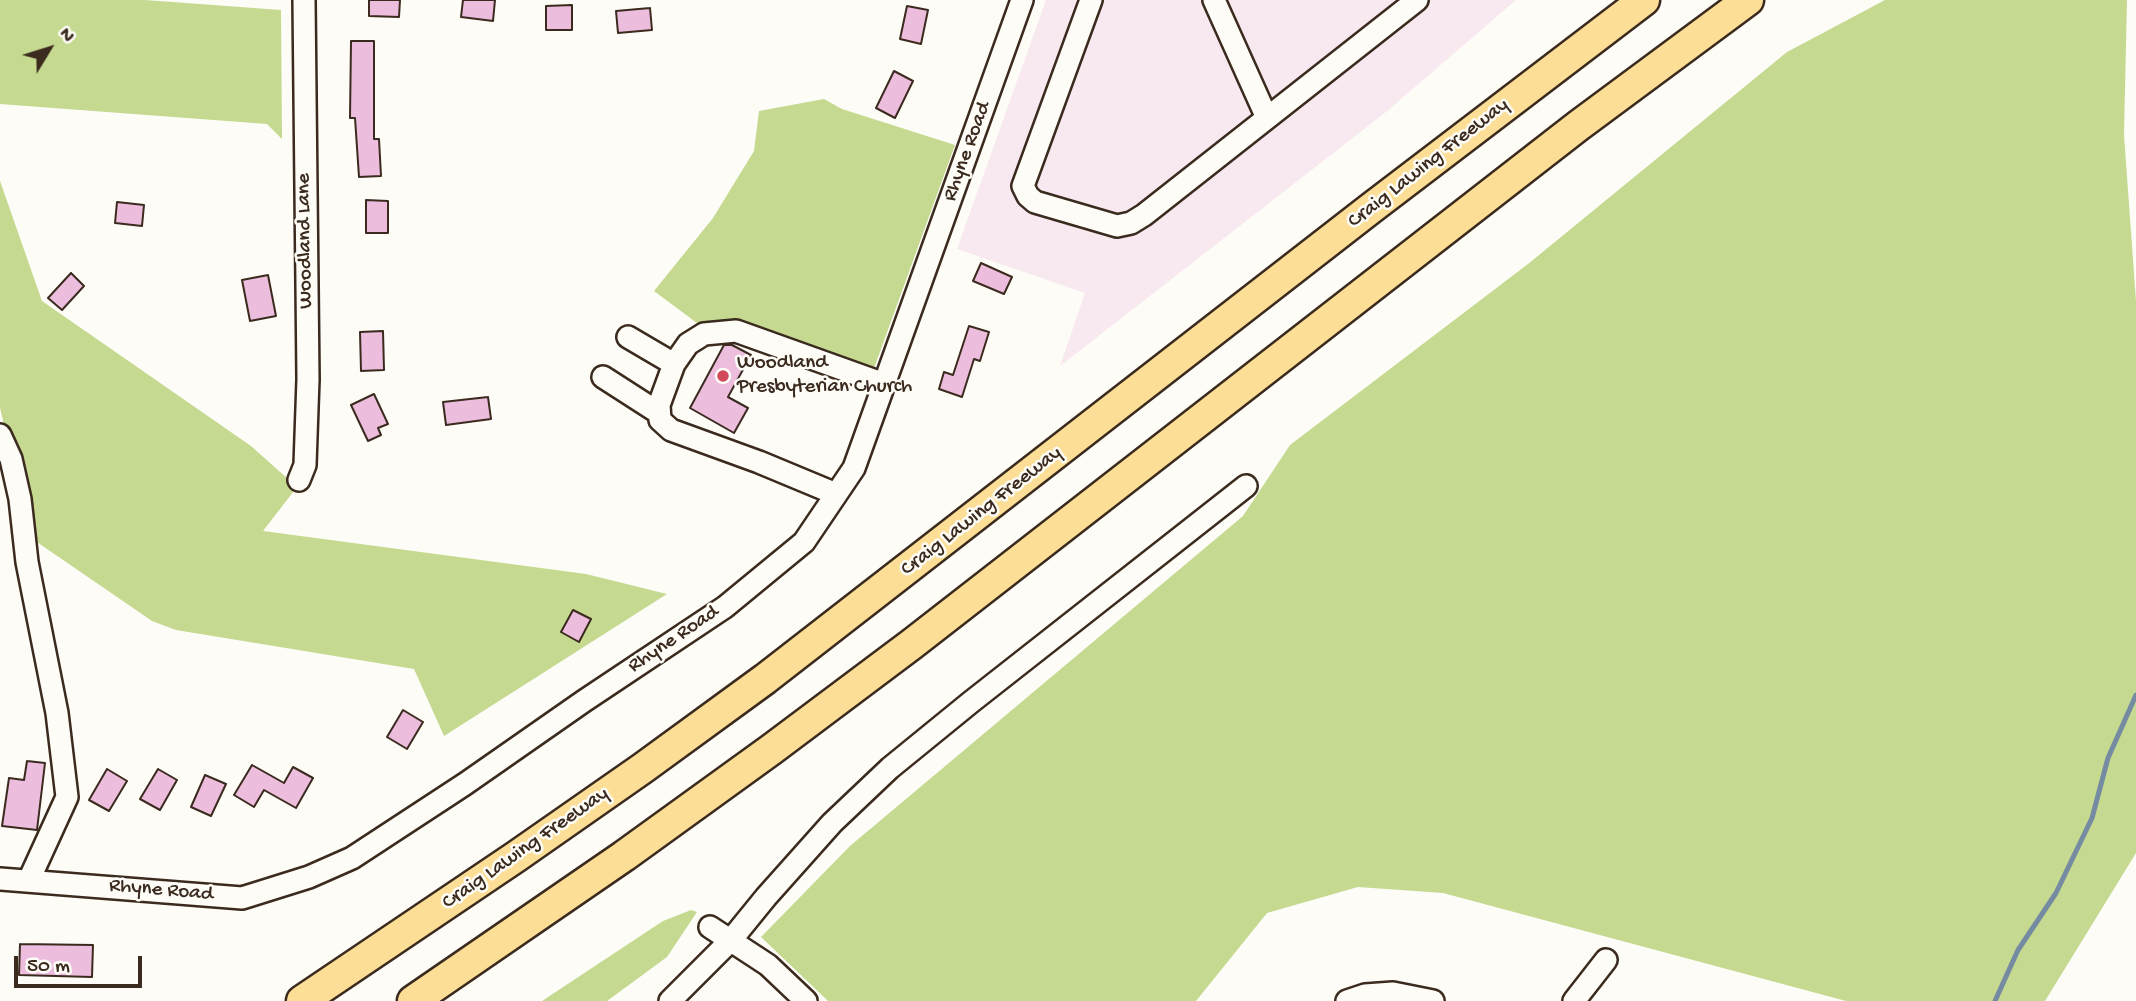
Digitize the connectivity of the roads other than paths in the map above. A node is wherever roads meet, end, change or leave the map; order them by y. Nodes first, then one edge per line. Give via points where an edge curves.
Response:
1 (304, 0) edge
2 (1022, 0) edge
3 (1091, 0) edge
4 (1214, 0) edge
5 (1417, 0) edge
6 (1644, 0) edge
7 (1748, 0) edge
8 (1267, 118) junction
9 (628, 337) dead end
10 (674, 363) junction
11 (603, 377) dead end
12 (884, 384) junction
13 (659, 413) junction
14 (0, 435) edge
15 (299, 480) dead end
16 (1246, 486) dead end
17 (836, 494) junction
18 (0, 878) edge
19 (29, 880) junction
20 (710, 928) dead end
21 (731, 940) junction
22 (1606, 960) dead end
23 (308, 997) edge
24 (413, 1001) edge
25 (670, 1001) edge
26 (806, 1001) edge
27 (1347, 1001) edge
28 (1433, 1001) edge
29 (1574, 1001) edge

1 - 15 street, Woodland Lane via 308,379 305,465
2 - 12 street, Rhyne Road
3 - 8 street via 1023,186 1035,202 1117,226 1131,223
4 - 8 street
5 - 8 street
6 - 23 highway, Craig Lawing Freeway via 765,679
7 - 24 highway via 1578,126 783,741
9 - 10 street
10 - 12 street via 688,344 704,334 736,331
10 - 13 street
11 - 13 street
12 - 17 street, Rhyne Road via 854,468
13 - 17 street via 671,430
14 - 19 street via 20,499 67,797
16 - 21 street via 890,768 832,823
17 - 19 street, Rhyne Road via 804,542 724,607 352,858 243,898
18 - 19 street, Rhyne Road
20 - 21 street
21 - 25 street
21 - 26 street via 768,965
22 - 29 street
27 - 28 street via 1393,993

